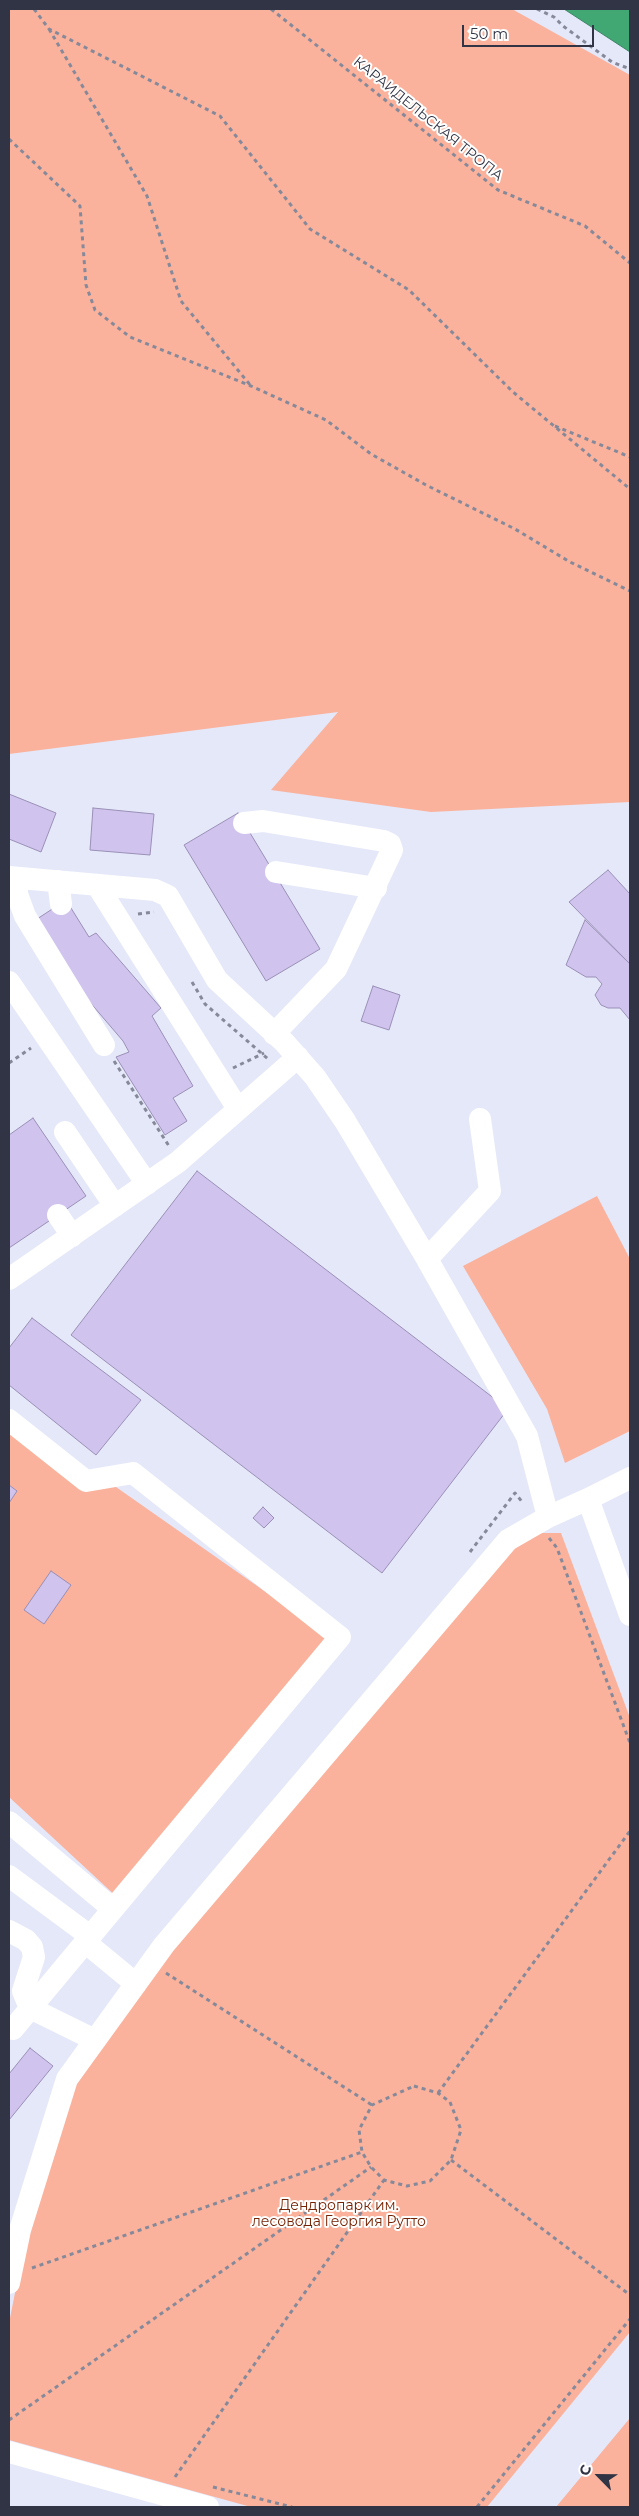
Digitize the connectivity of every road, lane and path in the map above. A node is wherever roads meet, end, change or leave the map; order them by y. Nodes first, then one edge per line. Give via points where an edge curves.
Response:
1 (34, 9) edge
2 (271, 9) edge
3 (537, 9) edge
4 (48, 29) junction
5 (630, 69) edge
6 (9, 139) edge
7 (630, 263) edge
8 (251, 386) junction
9 (551, 424) junction
10 (630, 457) edge
11 (630, 490) edge
12 (630, 590) edge
13 (248, 830) dead end
14 (276, 872) dead end
15 (13, 878) edge
16 (58, 882) junction
17 (97, 885) junction
18 (376, 888) junction
19 (61, 904) dead end
20 (176, 909) junction
21 (117, 917) junction
22 (209, 966) junction
23 (9, 982) edge
24 (192, 982) junction
25 (171, 1002) junction
26 (47, 1037) junction
27 (104, 1045) joint
28 (284, 1051) junction
29 (262, 1054) junction
30 (9, 1063) edge
31 (217, 1076) junction
32 (238, 1109) junction
33 (480, 1119) dead end
34 (65, 1132) dead end
35 (178, 1162) junction
36 (147, 1184) junction
37 (116, 1206) junction
38 (58, 1215) dead end
39 (72, 1236) junction
40 (427, 1259) junction
41 (9, 1279) edge
42 (9, 1420) edge
43 (630, 1478) edge
44 (588, 1499) junction
45 (543, 1520) junction
46 (466, 1556) dead end
47 (630, 1615) edge
48 (630, 1744) edge
49 (9, 1822) edge
50 (630, 1831) edge
51 (9, 1876) edge
52 (113, 1909) junction
53 (9, 1931) edge
54 (88, 1939) junction
55 (151, 1963) junction
56 (136, 1984) junction
57 (30, 2008) junction
58 (10, 2030) edge
59 (95, 2040) junction
60 (438, 2093) junction
61 (372, 2105) junction
62 (362, 2152) junction
63 (451, 2160) junction
64 (371, 2167) junction
65 (384, 2180) junction
66 (9, 2279) edge
67 (630, 2296) edge
68 (630, 2319) edge
69 (9, 2420) edge
70 (9, 2452) edge
71 (176, 2477) dead end
72 (208, 2507) edge
73 (477, 2507) edge

1 - 4 path
2 - 7 path, КАРАИДЕЛЬСКАЯ ТРОПА via 498,190 585,226
3 - 5 path via 554,17 612,62
4 - 8 path via 147,196 181,301
4 - 9 path via 220,116 310,229 409,290 513,392
6 - 8 path via 80,206 86,285 95,310 130,337
8 - 12 path via 326,420 371,454 515,529 570,562
9 - 10 path
9 - 11 path
13 - 18 street via 290,840 297,835 298,827 388,842 392,854
14 - 18 street
15 - 16 street
15 - 27 street via 21,909
16 - 17 street
16 - 19 street
17 - 20 street via 155,890 168,896
17 - 21 street
18 - 28 street via 336,969
20 - 21 path
20 - 22 street
21 - 25 street
22 - 24 path
22 - 28 street via 224,988
23 - 26 street
24 - 25 path
24 - 29 path via 204,1004
25 - 31 street
26 - 30 path
26 - 36 street
27 - 35 path
28 - 29 path
28 - 29 path
28 - 32 street
28 - 40 street via 345,1121
29 - 31 path
31 - 32 street
32 - 35 street
33 - 40 street via 490,1192
34 - 37 street
35 - 36 street
36 - 37 street
37 - 39 street
38 - 39 street
39 - 41 street
40 - 45 street via 527,1436
42 - 52 street via 86,1481 133,1473 340,1637
43 - 44 street
44 - 45 street
44 - 47 street
45 - 46 path via 515,1493
45 - 48 path via 557,1548
45 - 55 street via 508,1540
49 - 52 street
50 - 60 path
51 - 54 street
52 - 54 street
53 - 57 street via 32,1947 34,1957 23,1991
54 - 56 street
54 - 57 street
55 - 56 street
55 - 61 path
56 - 59 street
57 - 58 street
57 - 59 street
59 - 66 street via 67,2079 20,2230
60 - 61 path via 414,2086
60 - 63 path via 450,2102 461,2130
61 - 62 path via 359,2130
62 - 64 path
62 - 66 path
63 - 65 path via 430,2181 407,2186
63 - 67 path
64 - 65 path
64 - 69 path
65 - 71 path
68 - 73 path
70 - 72 street

